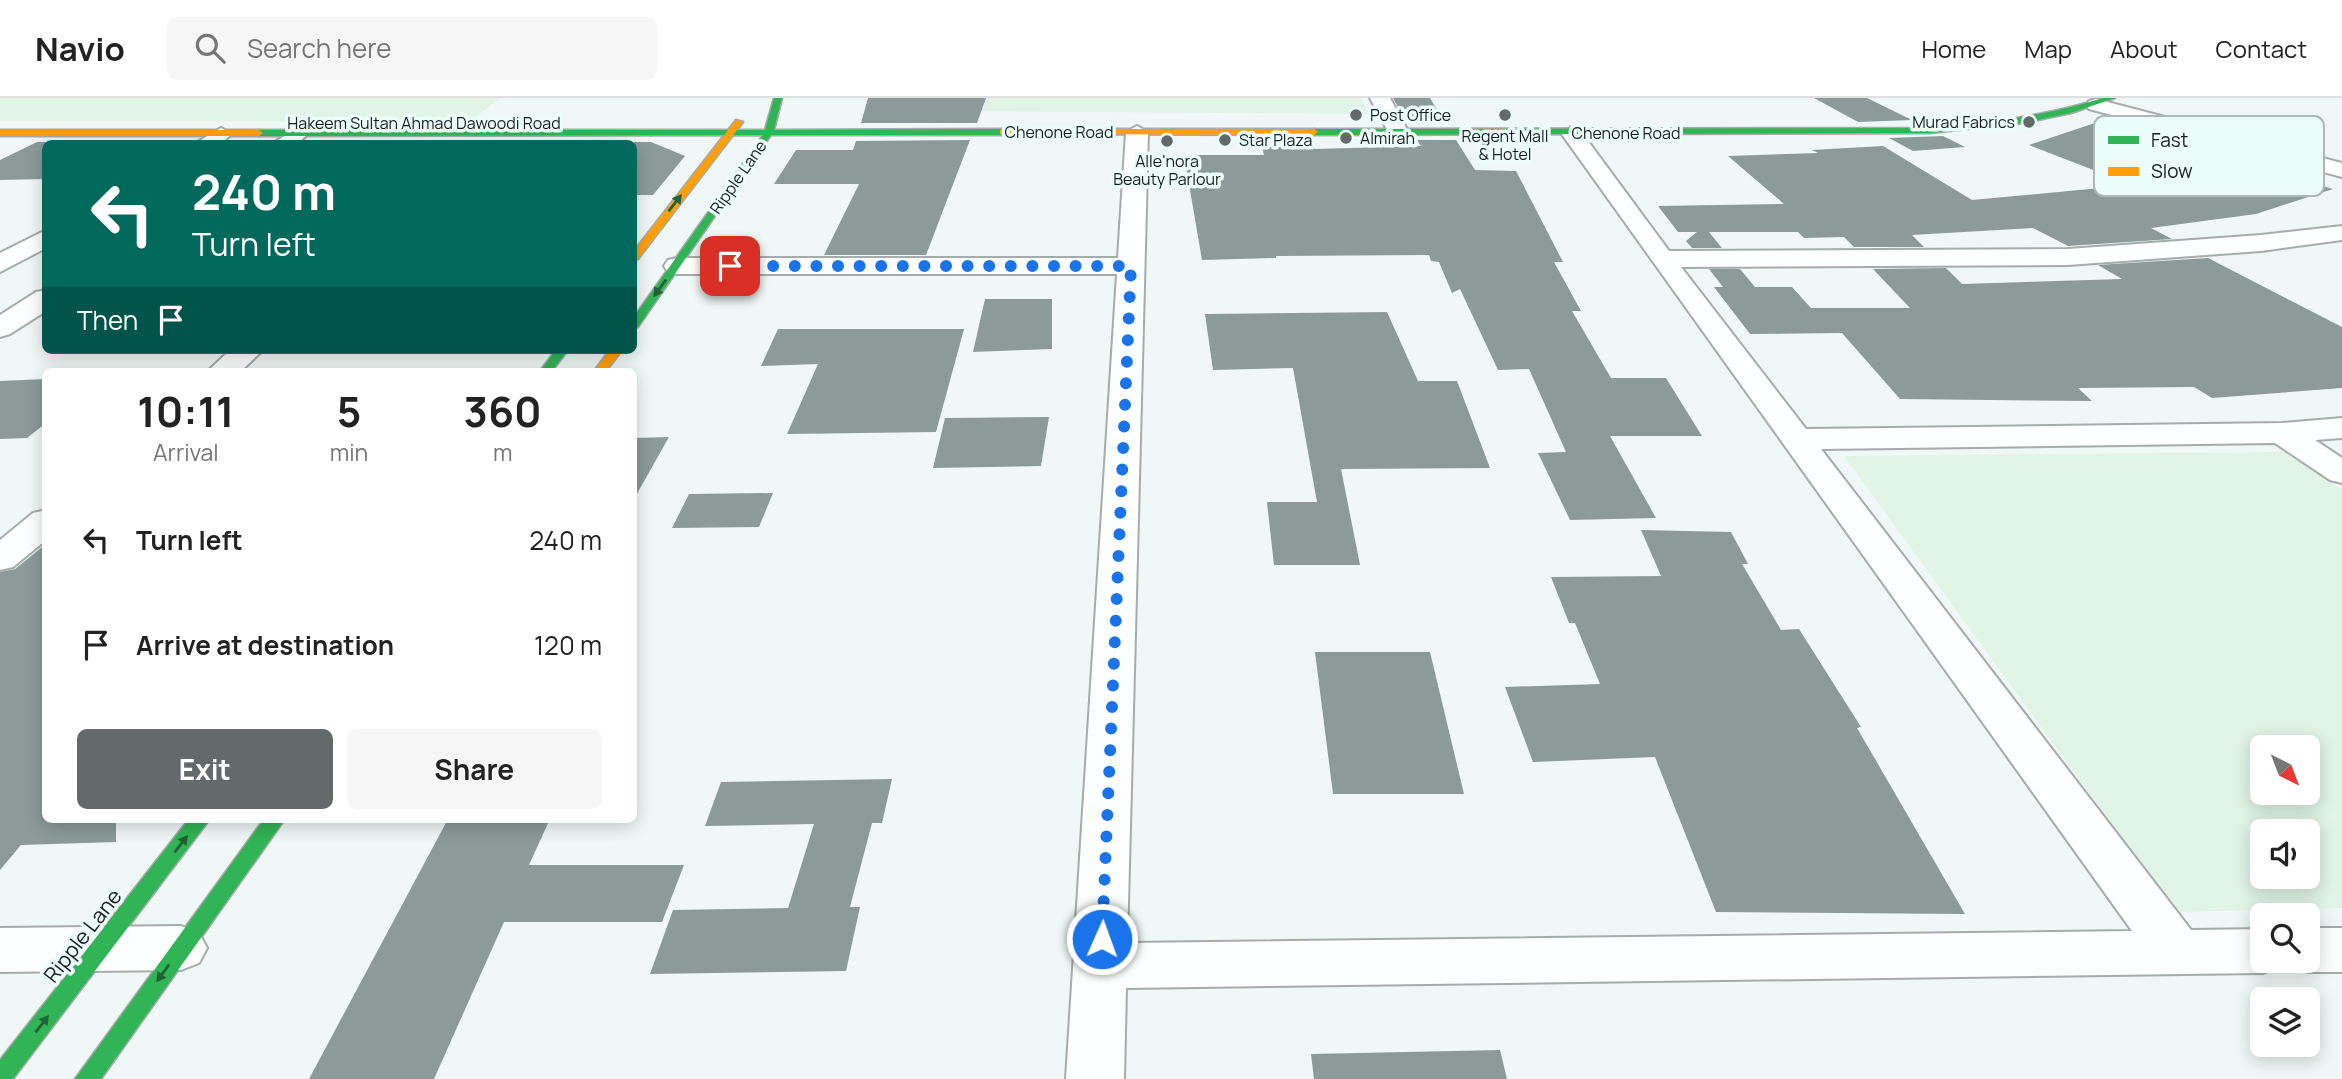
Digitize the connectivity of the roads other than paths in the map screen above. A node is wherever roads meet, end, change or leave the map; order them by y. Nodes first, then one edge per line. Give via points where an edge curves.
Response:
1 (1380, 98) edge
2 (2075, 98) edge
3 (784, 100) edge
4 (2104, 102) edge
5 (2153, 116) edge
6 (844, 121) junction
7 (0, 123) edge
8 (772, 126) junction
9 (734, 128) junction
10 (1395, 128) junction
11 (1137, 132) junction
12 (0, 133) edge
13 (1572, 133) junction
14 (290, 138) edge
15 (212, 139) edge
16 (2324, 165) edge
17 (2342, 170) edge
18 (2342, 233) edge
19 (42, 239) edge
20 (637, 253) edge
21 (1662, 260) junction
22 (0, 264) edge
23 (677, 266) junction
24 (1131, 266) junction
25 (42, 301) edge
26 (637, 321) edge
27 (0, 328) edge
28 (243, 354) edge
29 (559, 354) edge
30 (613, 354) edge
31 (227, 368) edge
32 (547, 368) edge
33 (602, 368) edge
34 (2342, 428) edge
35 (2282, 433) junction
36 (1795, 439) junction
37 (2342, 473) edge
38 (42, 524) edge
39 (0, 559) edge
40 (197, 823) edge
41 (272, 823) edge
42 (181, 948) junction
43 (0, 950) edge
44 (99, 950) junction
45 (2320, 950) edge
46 (2342, 950) edge
47 (2250, 951) edge
48 (2177, 952) junction
49 (1101, 966) junction
50 (0, 1078) edge
51 (87, 1079) edge
52 (1095, 1079) edge

1 - 10 street
2 - 10 street, Chenone Road via 2010,112 1876,121
3 - 8 street
4 - 5 street
4 - 13 street, Chenone Road via 2027,120 1844,131
6 - 8 street
6 - 10 street, Chenone Road
6 - 11 street, Chenone Road
7 - 9 street, Hakeem Sultan Ahmad Dawoodi Road
8 - 9 street
8 - 23 street, Ripple Lane
9 - 14 street, Hakeem Sultan Ahmad Dawoodi Road
20 -> 9 street, Ripple Lane
10 - 11 street, Chenone Road
10 - 13 street, Chenone Road
11 - 24 street
12 - 15 street, Hakeem Sultan Ahmad Dawoodi Road
13 - 21 street
14 - 15 street, Hakeem Sultan Ahmad Dawoodi Road
16 - 17 street
18 - 21 street via 2248,245 2068,257
19 - 22 street
21 - 36 street
23 - 24 street
23 -> 26 street, Ripple Lane
24 - 49 street
25 - 27 street
28 - 31 street
29 - 32 street
30 - 33 street
34 - 35 street
35 - 36 street
35 - 37 street
36 - 48 street
38 - 39 street
44 -> 40 street, Ripple Lane
41 - 42 street
42 - 44 street
42 -> 51 street
43 - 44 street
50 -> 44 street, Ripple Lane
45 - 46 street
47 - 48 street
48 - 49 street
49 - 52 street

